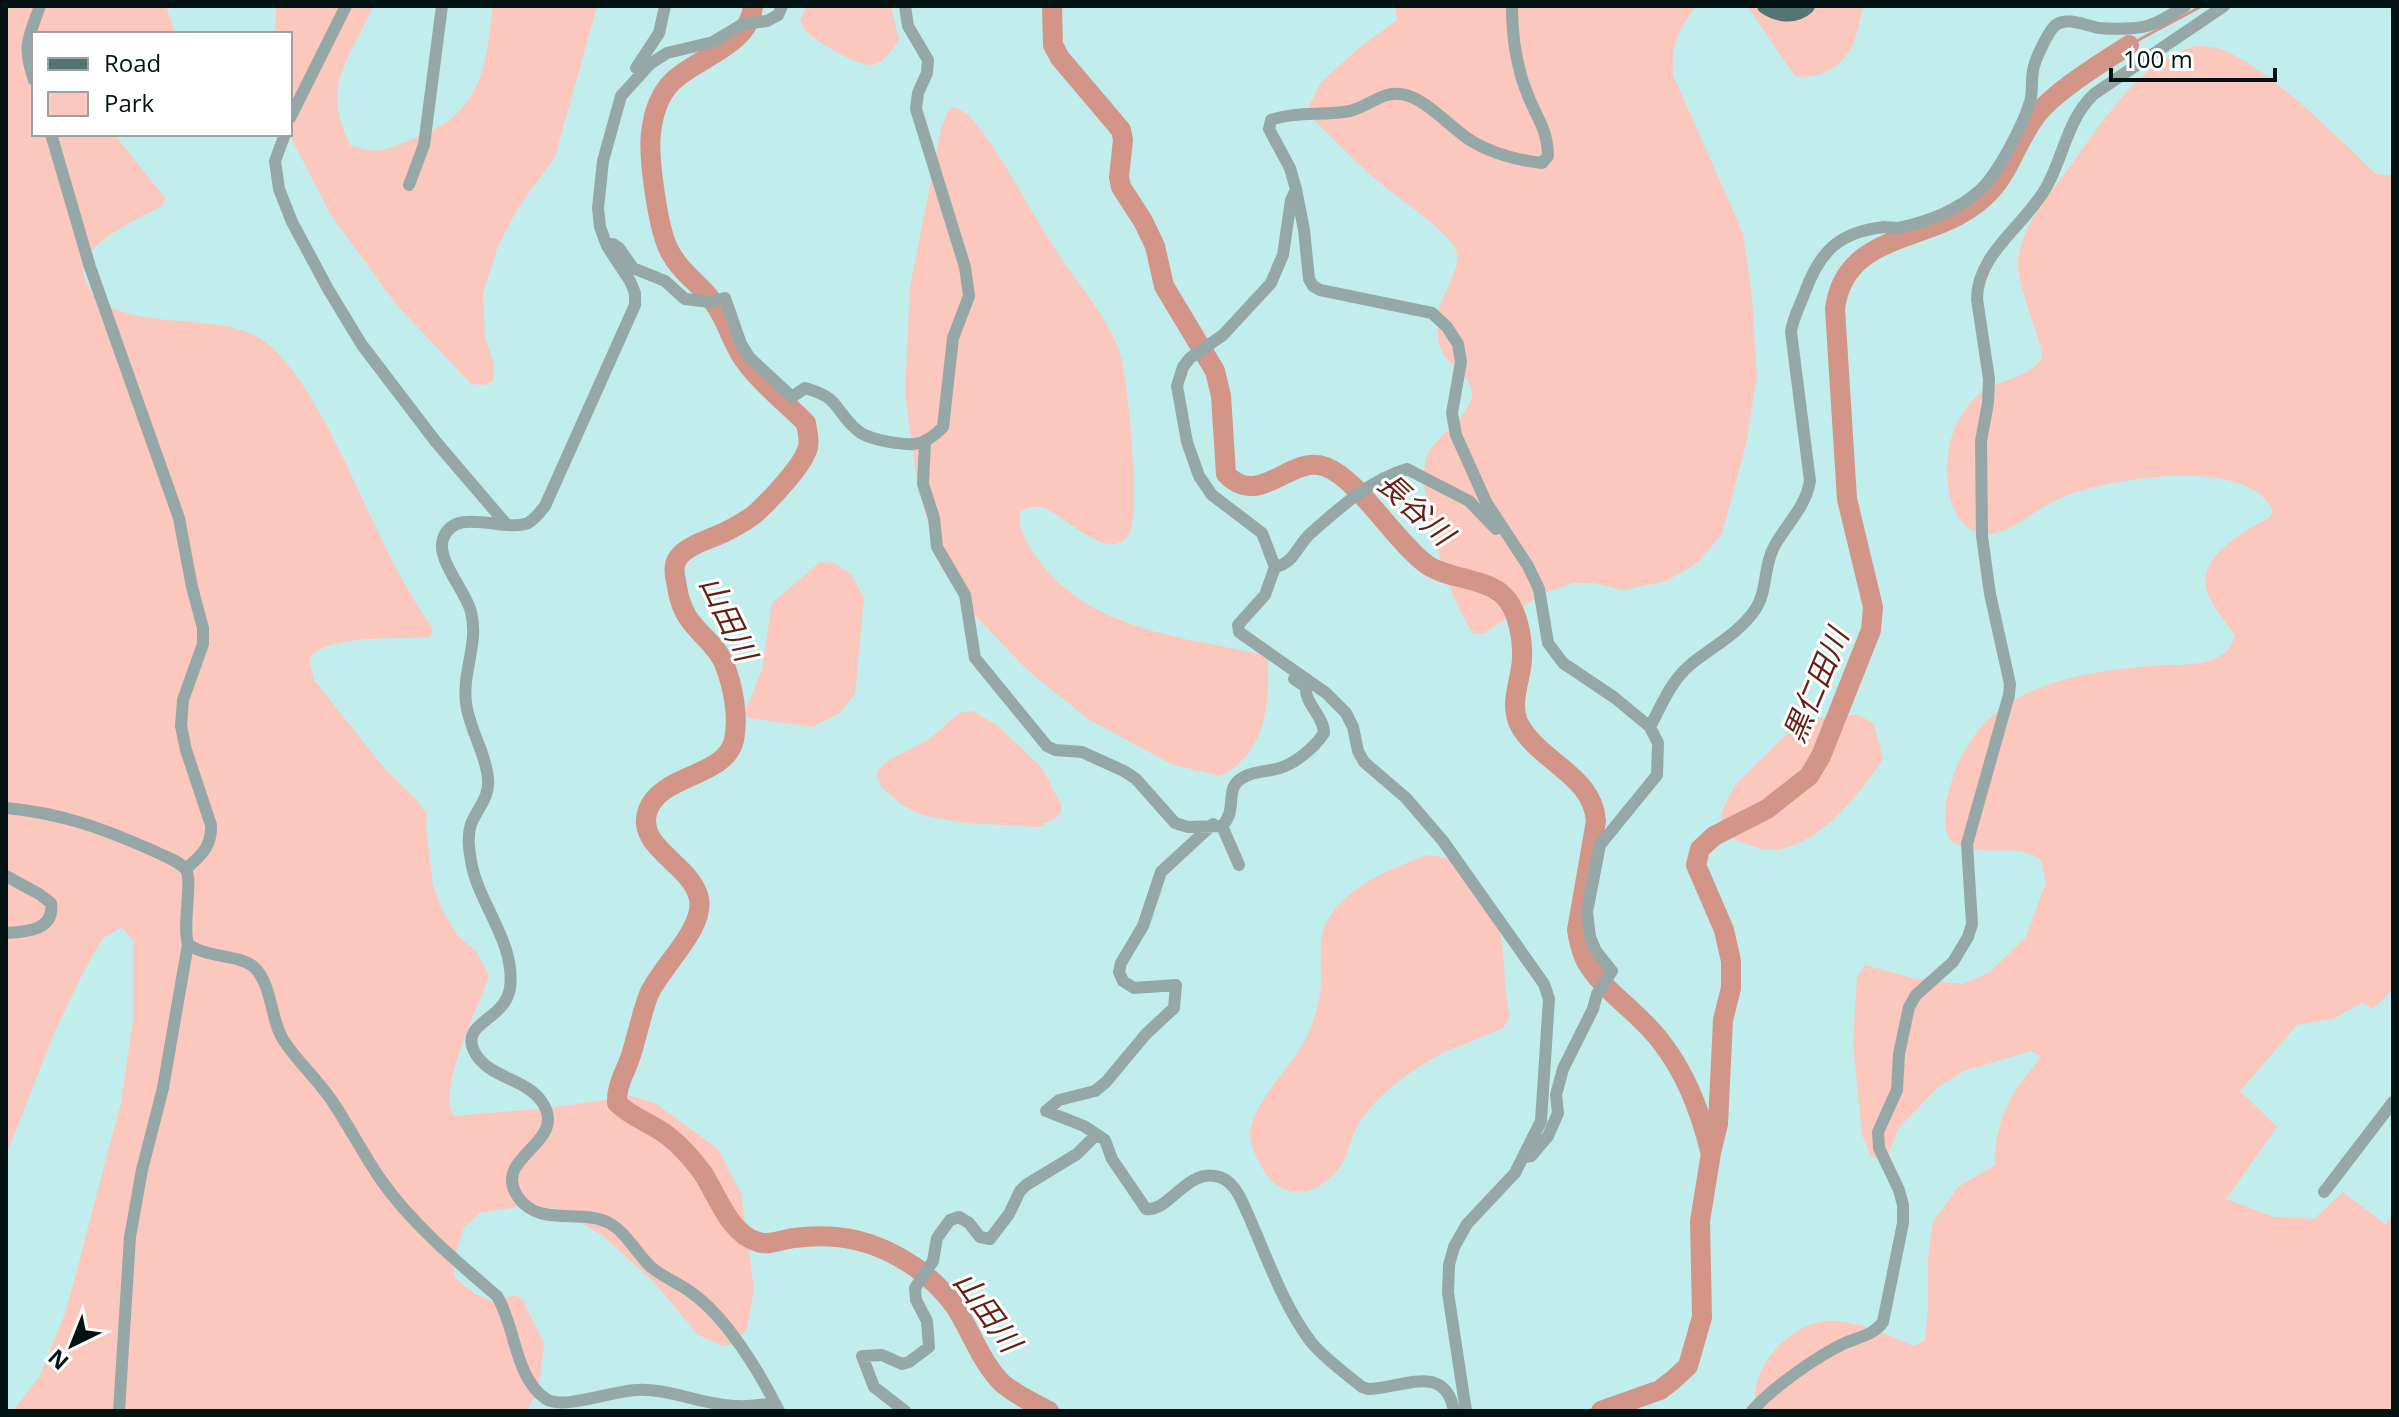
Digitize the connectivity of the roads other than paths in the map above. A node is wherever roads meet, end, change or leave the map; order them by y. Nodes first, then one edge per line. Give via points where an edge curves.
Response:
1 (40, 6) edge
2 (346, 6) edge
3 (442, 6) edge
4 (665, 6) edge
5 (782, 6) edge
6 (905, 6) edge
7 (1512, 6) edge
8 (1765, 6) edge
9 (1807, 6) edge
10 (2185, 6) edge
11 (2222, 7) edge
12 (32, 74) edge
13 (631, 82) junction
14 (292, 114) edge
15 (52, 136) edge
16 (284, 136) edge
17 (409, 185) dead end
18 (1296, 189) junction
19 (607, 246) junction
20 (925, 443) junction
21 (507, 525) junction
22 (1510, 538) junction
23 (1275, 567) junction
24 (1250, 642) junction
25 (1306, 687) junction
26 (1346, 713) junction
27 (1650, 727) junction
28 (6, 808) edge
29 (1218, 825) junction
30 (1239, 865) dead end
31 (186, 869) junction
32 (6, 876) edge
33 (6, 933) edge
34 (188, 944) junction
35 (2393, 1102) edge
36 (1096, 1135) junction
37 (1525, 1157) junction
38 (2324, 1192) dead end
39 (777, 1407) edge
40 (119, 1411) edge
41 (905, 1411) edge
42 (1454, 1411) edge
43 (1466, 1411) edge
44 (1752, 1411) edge

1 - 12 street via 27,43
2 - 14 street
3 - 17 street via 424,145
4 - 13 street via 659,33
5 - 13 street via 773,19 667,53
6 - 20 street via 908,26 928,60 916,109 965,267 969,296 953,338 943,427
7 - 18 street via 1518,66 1547,134 1548,156 1542,163 1517,160 1469,140 1431,109 1403,94 1386,94 1349,111 1271,120 1269,129
8 - 9 main road via 1776,14 1800,13
10 - 27 street via 2138,28 2064,21 2055,25 2033,68 2030,101 1991,179 1972,197 1934,218 1842,239 1811,271 1791,332 1810,481 1807,496 1771,551 1755,610 1730,637 1688,666
11 - 44 street via 2083,105 2048,185 1982,271 1977,299 1989,379 1981,441 1982,536 2010,684 1967,844 1972,924 1962,950 1909,1007 1897,1090 1878,1132 1879,1148 1903,1205 1883,1322 1771,1392
13 - 19 street via 621,96 599,179 600,227
15 - 31 street via 90,267 179,518 203,628 181,726 211,838
16 - 21 street via 275,161 279,189 328,289 362,345
18 - 22 street via 1313,286 1432,313 1458,344 1461,362 1452,413 1456,435 1486,502
18 - 23 street via 1283,255 1271,283 1183,367 1177,386 1187,442 1205,486 1262,533
19 - 20 street via 619,248 633,268 665,281 685,299 725,298 749,357 792,397 805,388 825,394 866,436 902,445
19 - 21 street via 630,281 635,305 545,506 529,523
20 - 29 street via 923,484 937,547 965,595 975,658 1047,746 1082,752 1124,771 1175,823
21 - 39 street via 460,524 448,531 442,550 471,610 475,635 466,706 489,782 472,823 470,860 509,962 511,984 508,1000 478,1026 471,1042 486,1066 532,1092 547,1114 547,1126 535,1146 514,1167 512,1184 532,1210 597,1218 615,1227 660,1275 693,1293 720,1319
22 - 23 street via 1469,501 1411,469 1360,494 1310,533 1289,562
22 - 27 street via 1539,589 1554,653
23 - 24 street via 1265,595 1238,625
24 - 25 street
24 - 26 street via 1326,693
25 - 26 street
25 - 29 street via 1324,733 1296,760 1238,781 1232,789 1231,815
26 - 37 street via 1364,762 1406,798 1443,841 1544,984 1549,999 1544,1101
27 - 37 street via 1658,743 1657,775 1600,845 1587,912 1590,937 1612,971 1563,1069 1556,1095 1558,1113 1548,1136
28 - 31 street via 93,825
29 - 30 street
29 - 36 street via 1161,872 1143,926 1121,963 1123,981 1134,988 1176,985 1174,1008 1095,1091 1059,1100 1046,1111
31 - 34 street
32 - 33 street via 51,903 52,911 39,929
34 - 39 street via 200,953 255,967 284,1042 314,1076 382,1181 419,1227 497,1296 529,1378 547,1399 572,1403 638,1390 737,1407
34 - 40 street via 130,1237
35 - 38 street
36 - 41 street via 1077,1154 1026,1185 990,1239 980,1237 959,1217 950,1220 937,1238 936,1256 914,1294 927,1321 929,1347 902,1364 882,1355 862,1356 874,1387
36 - 42 street via 1105,1140 1146,1209 1157,1208 1200,1177 1222,1178 1240,1195 1285,1297 1321,1353 1368,1389 1432,1381
37 - 43 street via 1467,1224 1449,1265 1448,1293

